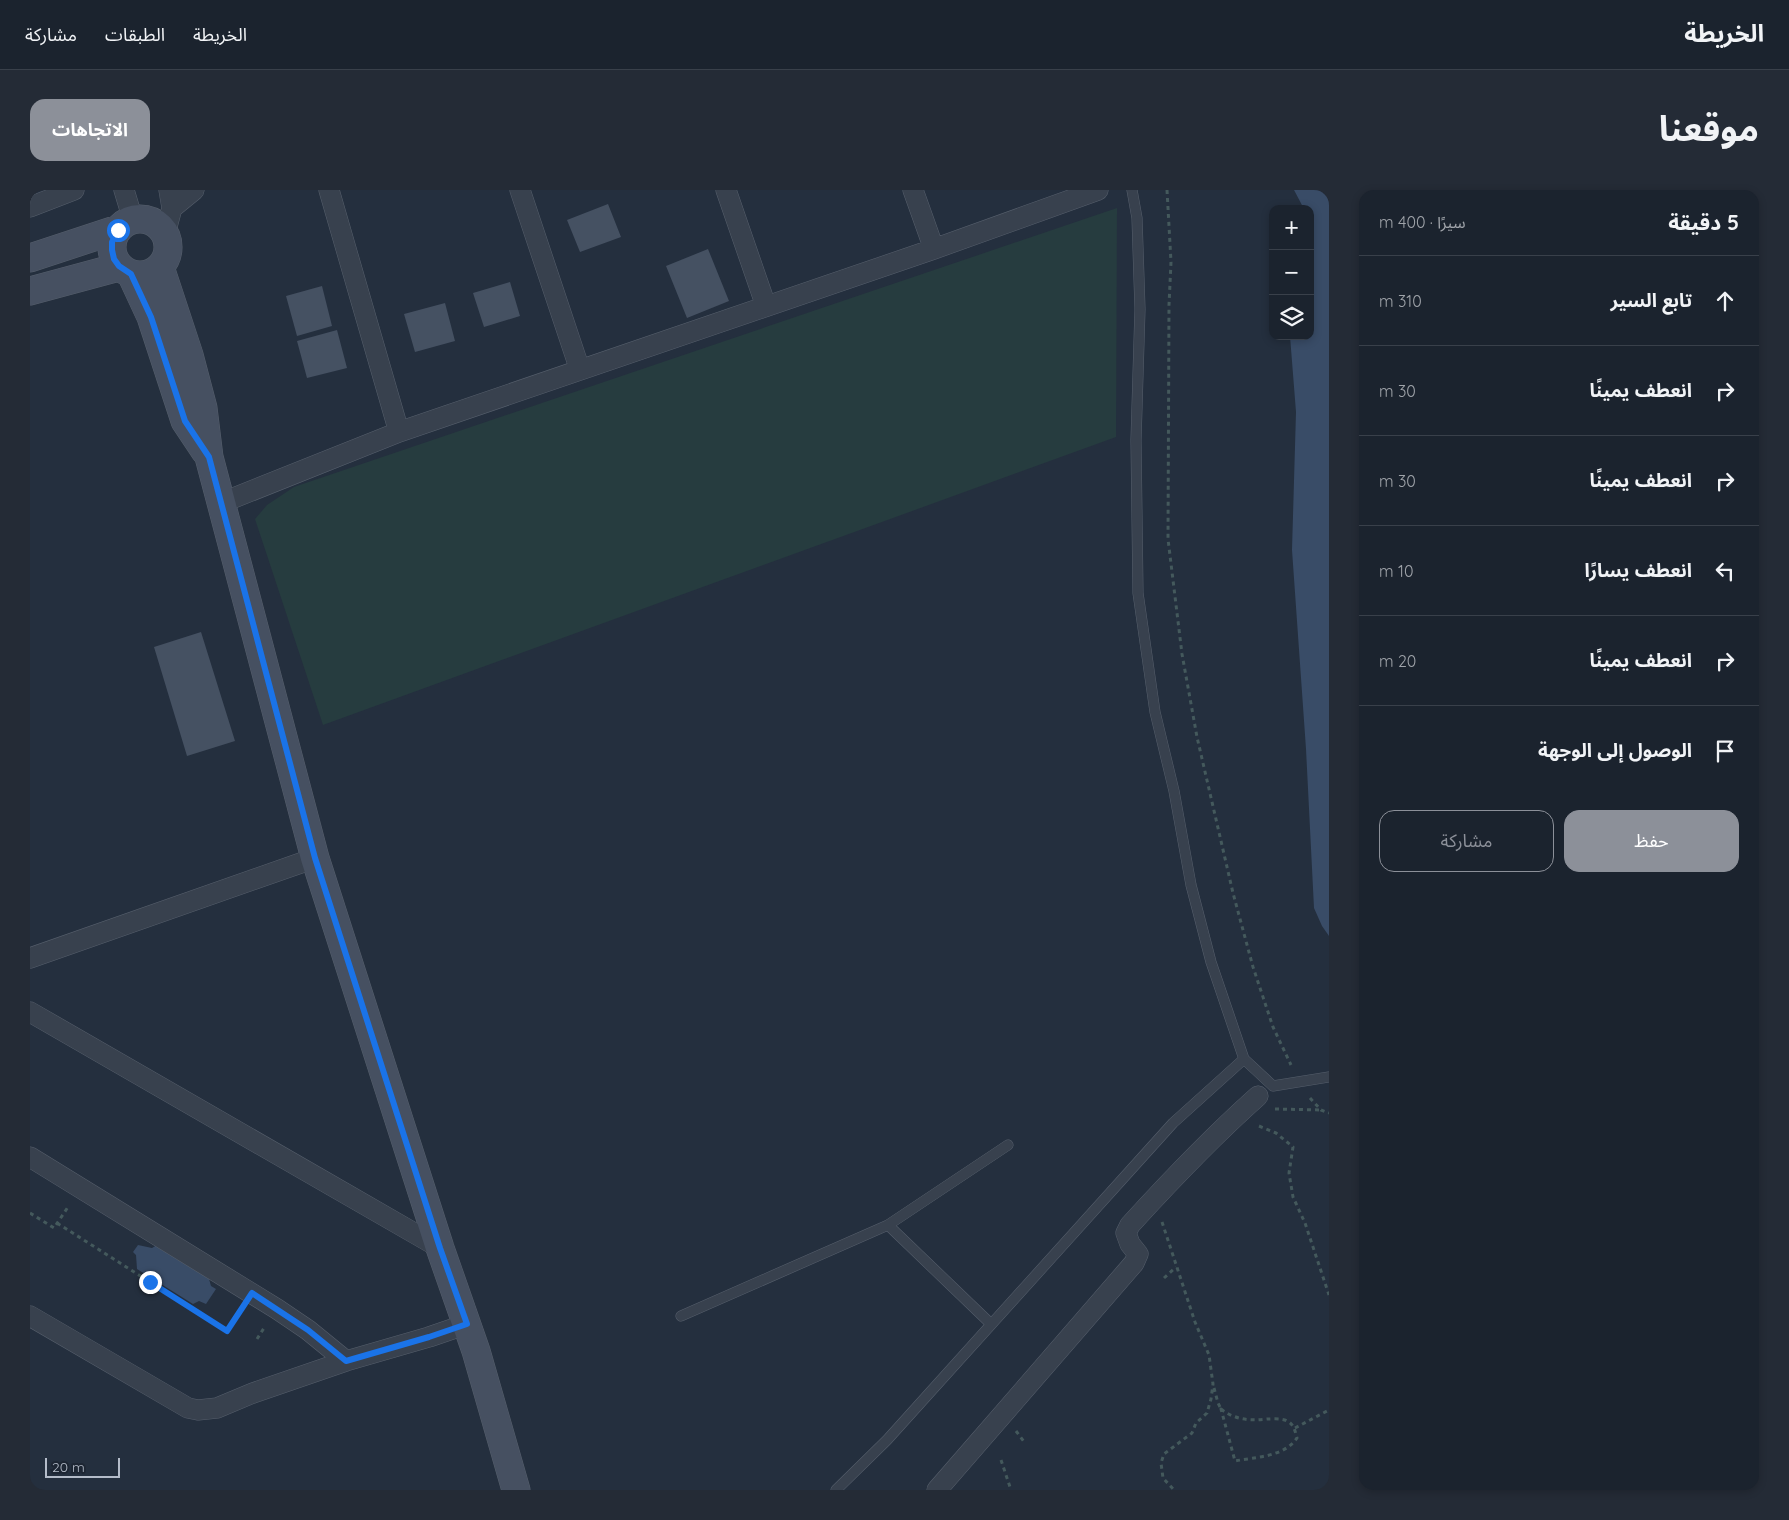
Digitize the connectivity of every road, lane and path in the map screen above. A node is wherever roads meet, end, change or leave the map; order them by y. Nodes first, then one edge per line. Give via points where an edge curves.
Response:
1 (74, 190) edge
2 (124, 190) edge
3 (194, 190) edge
4 (329, 190) edge
5 (520, 190) edge
6 (726, 190) edge
7 (913, 190) edge
8 (1098, 190) edge
9 (1132, 190) edge
10 (1167, 190) edge
11 (171, 199) edge
12 (30, 207) edge
13 (126, 225) junction
14 (165, 234) junction
15 (934, 249) junction
16 (30, 258) edge
17 (160, 267) junction
18 (125, 270) junction
19 (30, 291) edge
20 (766, 306) junction
21 (580, 370) junction
22 (398, 432) junction
23 (209, 457) junction
24 (221, 503) junction
25 (315, 858) junction
26 (30, 958) edge
27 (30, 1012) edge
28 (1244, 1059) junction
29 (1329, 1077) edge
30 (1299, 1083) junction
31 (1258, 1096) dead end
32 (1329, 1113) edge
33 (1264, 1127) dead end
34 (1008, 1145) dead end
35 (30, 1157) edge
36 (81, 1188) junction
37 (30, 1213) edge
38 (1160, 1214) dead end
39 (57, 1223) junction
40 (888, 1225) junction
41 (440, 1248) junction
42 (1176, 1267) junction
43 (1164, 1278) dead end
44 (252, 1293) junction
45 (1329, 1295) edge
46 (30, 1316) edge
47 (681, 1316) dead end
48 (467, 1324) junction
49 (992, 1324) junction
50 (346, 1361) junction
51 (1213, 1384) junction
52 (1221, 1409) junction
53 (1329, 1410) edge
54 (1295, 1428) junction
55 (1001, 1460) dead end
56 (516, 1490) edge
57 (836, 1490) edge
58 (937, 1490) edge
59 (1011, 1490) edge
60 (1174, 1490) edge

1 - 12 street
2 - 13 street
3 - 11 street
4 - 22 street
5 - 21 street
6 - 20 street
7 - 15 street
8 - 15 street
9 - 28 lane via 1137,218 1140,309 1136,440 1138,593 1155,712 1192,885 1211,962
10 - 30 path via 1171,262 1168,539 1182,654 1197,737 1253,968 1273,1027
11 - 14 street
13 - 14 street via 144,220 154,223
13 - 16 street
13 - 18 street via 114,237 112,250 114,259
14 - 17 street via 168,250
15 - 20 street
17 - 18 street via 146,275
17 - 23 street via 203,408
18 - 19 street
18 - 23 street via 151,317 185,421
20 - 21 street
21 - 22 street
22 - 24 street
23 - 24 street
24 - 25 street
25 - 26 street
25 - 41 street
27 - 41 street
28 - 30 lane via 1273,1086
28 - 49 lane via 1173,1124
29 - 30 lane
30 - 32 path via 1321,1110
31 - 58 street via 1213,1137 1130,1225 1126,1233 1138,1254 1134,1263
33 - 45 path via 1293,1147 1289,1173 1293,1198 1305,1223
34 - 40 lane
35 - 36 street
36 - 39 path
36 - 44 street
37 - 39 path via 54,1228
38 - 42 path
39 - 44 path via 227,1331
40 - 47 lane
40 - 49 lane
41 - 48 street
42 - 43 path
42 - 51 path via 1208,1355
44 - 50 street via 308,1330
46 - 50 street via 188,1408 198,1410 217,1408
48 - 50 street
48 - 56 street
49 - 57 lane via 887,1440
51 - 52 path
51 - 60 path via 1207,1412 1192,1432 1164,1454 1161,1463 1163,1478
52 - 54 path via 1242,1420 1274,1419 1287,1421
52 - 54 path via 1235,1461 1285,1450 1297,1438
53 - 54 path
55 - 59 path

